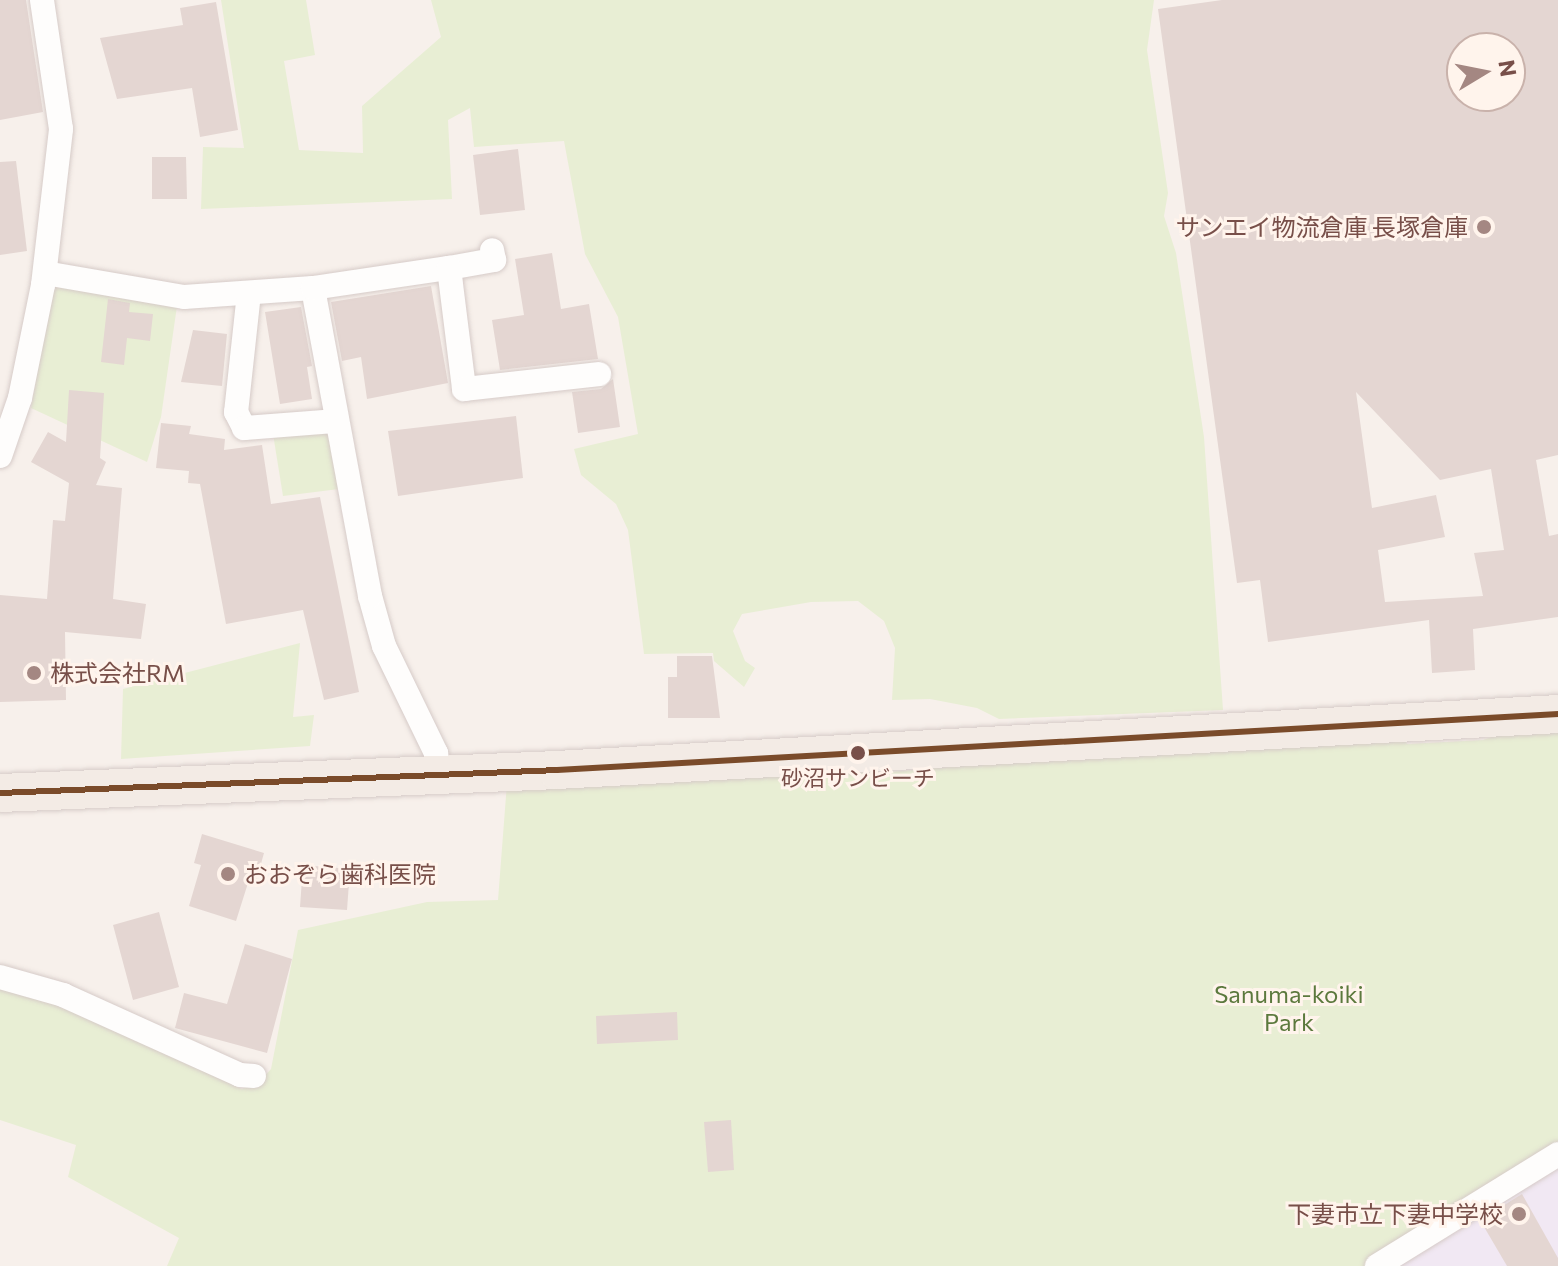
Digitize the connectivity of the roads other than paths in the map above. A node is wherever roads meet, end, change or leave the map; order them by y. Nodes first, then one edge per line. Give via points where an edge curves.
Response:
1 (42, 0) edge
2 (492, 250) dead end
3 (449, 268) junction
4 (45, 273) junction
5 (313, 288) junction
6 (249, 293) junction
7 (599, 374) dead end
8 (335, 421) junction
9 (0, 456) edge
10 (1558, 714) edge
11 (438, 774) junction
12 (0, 793) edge
13 (0, 977) edge
14 (254, 1076) dead end
15 (1558, 1154) edge
16 (1377, 1266) edge

1 - 4 street via 61,129
2 - 3 street via 494,260
3 - 5 street
3 - 7 street via 464,389
4 - 6 street via 184,297
4 - 9 street via 20,398
5 - 6 street
5 - 8 street
6 - 8 street via 236,412 244,428
8 - 11 street via 359,555 384,646 436,753
10 - 11 main road
11 - 12 main road
13 - 14 street via 63,995 240,1075
15 - 16 street

